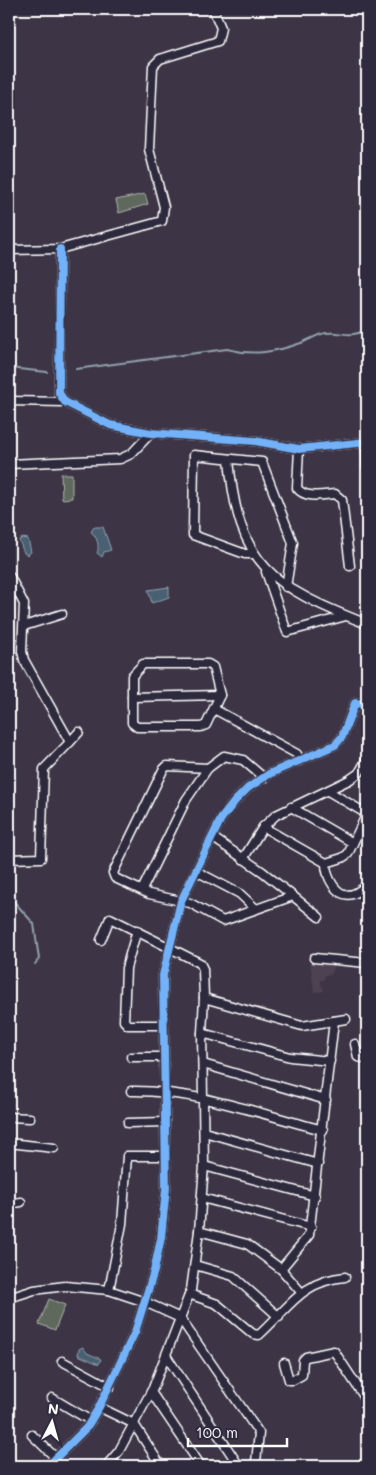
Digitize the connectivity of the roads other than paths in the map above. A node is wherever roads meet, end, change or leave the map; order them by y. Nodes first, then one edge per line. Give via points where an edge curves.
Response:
1 (213, 9) edge
2 (60, 249) junction
3 (9, 250) edge
4 (9, 401) edge
5 (65, 402) junction
6 (151, 434) junction
7 (366, 442) edge
8 (299, 449) junction
9 (229, 458) junction
10 (9, 464) edge
11 (367, 467) edge
12 (253, 554) junction
13 (264, 566) junction
14 (350, 566) dead end
15 (9, 575) edge
16 (286, 587) junction
17 (62, 614) dead end
18 (346, 616) junction
19 (367, 624) edge
20 (24, 626) junction
21 (220, 695) junction
22 (132, 697) junction
23 (367, 704) edge
24 (214, 709) junction
25 (79, 732) dead end
26 (70, 742) junction
27 (367, 759) edge
28 (299, 760) junction
29 (208, 768) junction
30 (359, 773) junction
31 (367, 775) edge
32 (264, 778) junction
33 (328, 791) junction
34 (291, 807) junction
35 (367, 813) edge
36 (263, 827) junction
37 (212, 837) junction
38 (354, 843) junction
39 (9, 859) edge
40 (243, 859) junction
41 (326, 863) junction
42 (196, 871) junction
43 (367, 885) edge
44 (142, 890) junction
45 (293, 896) junction
46 (181, 901) junction
47 (256, 909) junction
48 (319, 917) dead end
49 (137, 930) junction
50 (101, 940) dead end
51 (170, 948) junction
52 (314, 958) dead end
53 (367, 963) edge
54 (204, 998) junction
55 (346, 1019) dead end
56 (334, 1021) junction
57 (163, 1025) junction
58 (202, 1033) junction
59 (355, 1044) dead end
60 (131, 1057) dead end
61 (163, 1057) junction
62 (367, 1059) edge
63 (330, 1061) junction
64 (202, 1064) junction
65 (131, 1091) dead end
66 (165, 1092) junction
67 (202, 1099) junction
68 (326, 1100) junction
69 (9, 1116) edge
70 (30, 1118) dead end
71 (165, 1122) junction
72 (128, 1123) dead end
73 (323, 1130) junction
74 (204, 1132) junction
75 (9, 1144) edge
76 (54, 1148) dead end
77 (165, 1156) junction
78 (318, 1164) junction
79 (204, 1166) junction
80 (315, 1196) junction
81 (202, 1198) junction
82 (22, 1202) dead end
83 (9, 1204) edge
84 (311, 1227) junction
85 (199, 1231) junction
86 (195, 1265) junction
87 (281, 1269) junction
88 (345, 1277) dead end
89 (110, 1290) junction
90 (301, 1292) junction
91 (189, 1294) junction
92 (9, 1298) edge
93 (145, 1302) junction
94 (279, 1317) junction
95 (180, 1318) junction
96 (167, 1357) junction
97 (62, 1361) dead end
98 (284, 1363) dead end
99 (363, 1386) edge
100 (110, 1387) junction
101 (151, 1392) junction
102 (52, 1398) dead end
103 (367, 1401) edge
104 (99, 1407) junction
105 (91, 1421) junction
106 (134, 1424) junction
107 (32, 1435) dead end
108 (56, 1458) junction
109 (157, 1464) edge
110 (48, 1466) edge
111 (106, 1466) edge
112 (201, 1466) edge
113 (239, 1466) edge
114 (251, 1466) edge

1 - 2 street via 221,28 218,41 160,59 153,66 149,149 164,208 162,221
2 - 3 street
2 - 5 street via 59,392
4 - 5 street
5 - 6 street via 110,425
6 - 8 street via 255,441
6 - 10 street via 131,454 120,459
7 - 8 street
7 - 11 street
8 - 14 street via 297,488 300,492 308,495 335,494 342,500
9 - 12 street via 237,513
9 - 12 street via 194,456 193,535
9 - 16 street via 262,462 293,543
12 - 13 street
13 - 16 street
13 - 18 street via 287,632
15 - 20 street via 24,604
16 - 18 street
17 - 20 street
18 - 19 street
20 - 26 street via 24,660
21 - 22 street
21 - 22 street via 213,667 208,664 143,664 132,676
21 - 24 street
22 - 24 street via 132,723 137,727 201,727
23 - 28 street via 355,703 342,737 335,745
24 - 28 street via 297,754
25 - 26 street
26 - 39 street via 43,772 41,858
27 - 30 street
28 - 32 street
29 - 32 street via 224,756 243,760
29 - 44 street via 186,800
29 - 44 street via 167,766 163,770 113,873 115,878
30 - 31 street
30 - 33 street
32 - 37 street via 236,801
33 - 34 street
33 - 35 street
34 - 36 street
34 - 38 street
35 - 38 street
36 - 40 street
36 - 41 street
37 - 40 street
37 - 42 street
38 - 41 street via 348,854
40 - 45 street
41 - 43 street via 330,882 344,894 352,894
42 - 46 street
42 - 47 street via 240,894
44 - 46 street
45 - 47 street
45 - 48 street
46 - 47 street via 223,921
46 - 51 street
49 - 50 street via 110,918
49 - 51 street
49 - 57 street via 126,968 124,1021 128,1025
51 - 54 street via 204,968
51 - 57 street via 163,975
52 - 53 street
54 - 56 street via 302,1026
54 - 58 street
55 - 56 street
56 - 63 street
57 - 61 street
58 - 63 street via 290,1058
58 - 64 street
59 - 62 street via 358,1058
60 - 61 street
61 - 66 street
63 - 68 street
64 - 67 street
64 - 68 street
65 - 66 street
66 - 67 street
66 - 71 street
67 - 73 street
67 - 74 street
68 - 73 street
69 - 70 street
71 - 72 street
71 - 77 street
73 - 78 street
74 - 78 street
74 - 79 street
75 - 76 street
77 - 89 street via 127,1156 122,1224
77 - 93 street via 166,1189 161,1238
78 - 80 street
79 - 80 street
79 - 81 street
80 - 84 street
81 - 84 street
81 - 85 street
82 - 83 street
84 - 87 street via 310,1235
85 - 86 street
85 - 87 street via 246,1244
86 - 91 street
86 - 94 street via 232,1276
87 - 90 street
88 - 90 street via 334,1278
89 - 92 street via 65,1286 34,1290
89 - 93 street
90 - 94 street
91 - 94 street via 217,1304 256,1335
91 - 95 street
93 - 95 street
93 - 100 street
95 - 96 street
95 - 114 street via 259,1433 256,1462
96 - 101 street
96 - 113 street
97 - 100 street
98 - 99 street via 289,1380 293,1380 302,1375 303,1360 334,1351
99 - 103 street
100 - 104 street
101 - 106 street
101 - 112 street
102 - 105 street
104 - 105 street
104 - 106 street
105 - 108 street
106 - 109 street
106 - 111 street via 114,1459
107 - 108 street
108 - 110 street

